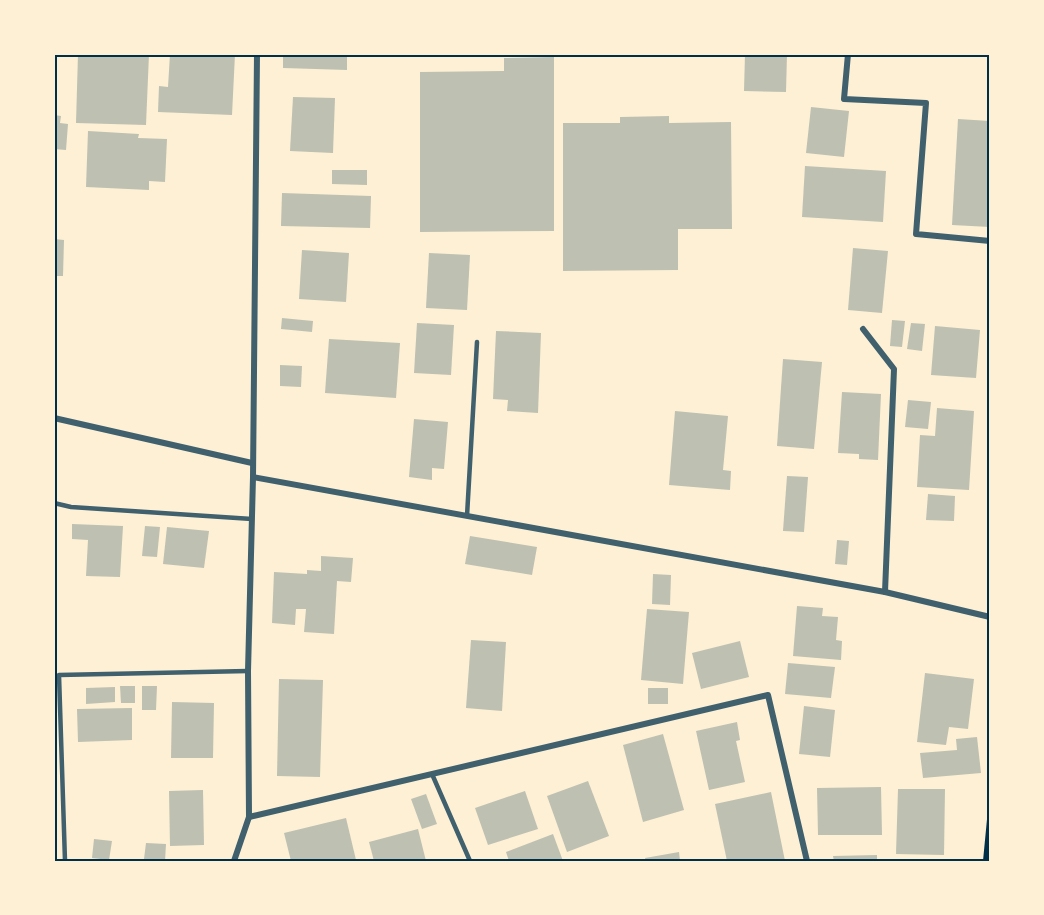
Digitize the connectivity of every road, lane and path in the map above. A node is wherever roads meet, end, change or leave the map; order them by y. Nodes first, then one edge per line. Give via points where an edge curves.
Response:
1 (257, 54) edge
2 (848, 54) edge
3 (990, 242) edge
4 (862, 329) dead end
5 (477, 342) dead end
6 (54, 418) edge
7 (252, 463) junction
8 (253, 477) junction
9 (54, 503) edge
10 (467, 516) junction
11 (252, 519) junction
12 (885, 592) junction
13 (990, 617) edge
14 (248, 671) junction
15 (432, 774) junction
16 (990, 808) edge
17 (249, 817) junction
18 (65, 861) edge
19 (234, 861) edge
20 (470, 861) edge
21 (807, 861) edge
22 (985, 861) edge

1 - 7 street
2 - 3 street via 844,99 926,102 916,234
4 - 12 street via 894,369
5 - 10 lane
6 - 7 street
7 - 8 street
8 - 10 street
8 - 11 street
9 - 11 lane
10 - 12 street
11 - 14 street
12 - 13 street
14 - 17 street
14 - 18 lane via 59,675
15 - 17 street
15 - 20 lane
15 - 21 street via 768,695
16 - 22 path
17 - 19 street

